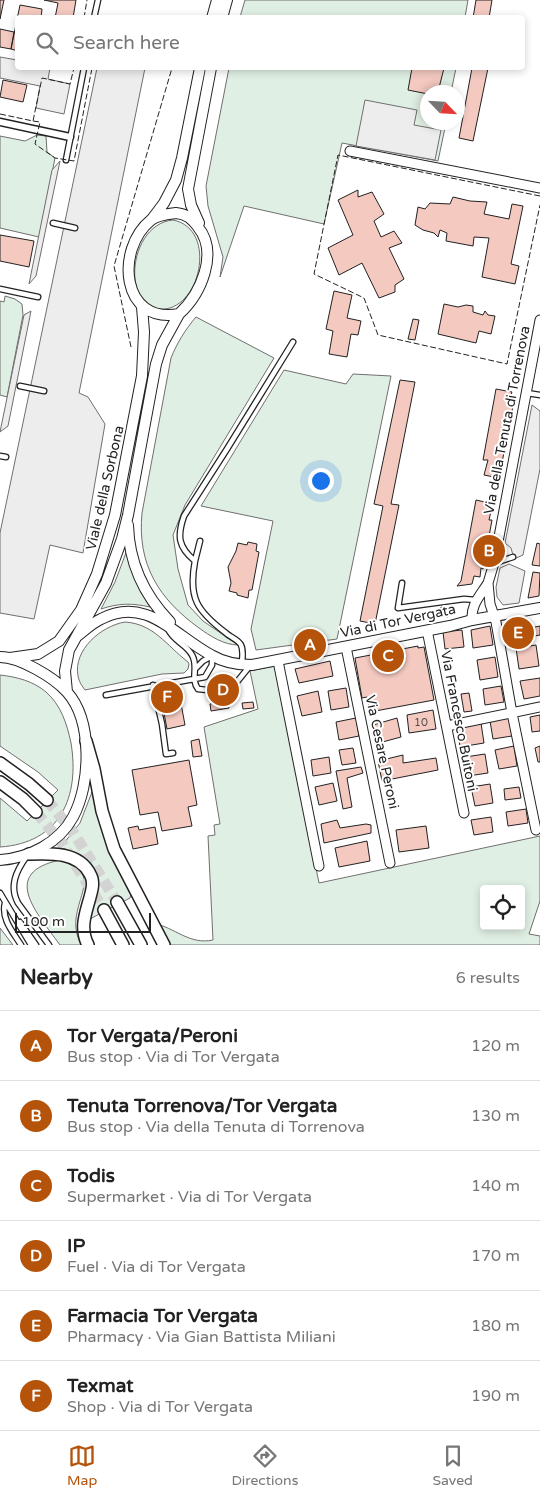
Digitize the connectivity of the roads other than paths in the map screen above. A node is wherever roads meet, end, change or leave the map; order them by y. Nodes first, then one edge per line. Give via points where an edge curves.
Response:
1 (98, 0) edge
2 (217, 0) edge
3 (227, 0) edge
4 (95, 15) edge
5 (213, 15) edge
6 (223, 15) edge
7 (84, 70) edge
8 (200, 70) edge
9 (211, 70) edge
10 (0, 122) edge
11 (70, 136) junction
12 (350, 151) dead end
13 (66, 160) dead end
14 (540, 188) edge
15 (152, 219) junction
16 (53, 223) dead end
17 (75, 228) dead end
18 (203, 233) junction
19 (0, 289) edge
20 (38, 298) dead end
21 (142, 307) junction
22 (179, 314) junction
23 (540, 320) edge
24 (293, 342) dead end
25 (20, 386) dead end
26 (44, 391) dead end
27 (526, 392) junction
28 (540, 395) edge
29 (128, 515) junction
30 (200, 541) dead end
31 (513, 557) dead end
32 (194, 561) junction
33 (494, 564) junction
34 (402, 583) dead end
35 (488, 583) junction
36 (476, 600) junction
37 (540, 608) edge
38 (495, 616) junction
39 (472, 620) junction
40 (167, 625) junction
41 (180, 634) junction
42 (428, 635) dead end
43 (76, 637) junction
44 (346, 647) junction
45 (212, 656) junction
46 (5, 658) edge
47 (278, 661) junction
48 (246, 665) junction
49 (195, 669) junction
50 (194, 678) junction
51 (153, 686) junction
52 (67, 692) junction
53 (106, 695) dead end
54 (540, 708) edge
55 (512, 713) junction
56 (447, 726) junction
57 (86, 741) junction
58 (172, 753) dead end
59 (0, 763) edge
60 (0, 782) edge
61 (47, 800) tunnel mouth
62 (36, 812) tunnel mouth
63 (464, 813) dead end
64 (536, 830) dead end
65 (29, 854) junction
66 (0, 860) edge
67 (390, 863) dead end
68 (319, 866) dead end
69 (0, 893) edge
70 (118, 902) tunnel mouth
71 (5, 903) junction
72 (104, 910) tunnel mouth
73 (21, 945) edge
74 (31, 945) edge
75 (36, 945) edge
76 (49, 945) edge
77 (88, 945) edge
78 (123, 945) edge
79 (142, 945) edge
80 (164, 945) edge

1 - 4 lane
2 - 5 street
3 - 6 street
7 - 11 lane
8 - 15 street via 176,180
9 - 18 street via 188,189
10 - 11 street
11 - 13 lane
12 - 14 street via 412,160
15 - 18 street via 182,214 192,219
15 - 21 street via 137,236 130,256 131,286
16 - 17 lane
18 - 22 street via 207,250 204,274 195,295
19 - 20 lane
21 - 22 street via 163,315
21 - 46 street, Viale della Sorbona via 144,345 141,382 115,515 98,574 81,610 59,641 38,654
22 - 29 street, Viale della Sorbona via 158,357
23 - 27 street, Via della Tenuta di Torrenova
24 - 32 lane via 184,516 180,536 182,547
25 - 26 lane
27 - 28 lane
27 - 33 street, Via della Tenuta di Torrenova
29 - 41 street, Via di Tor Vergata via 131,551 141,583 152,602
29 - 43 street, Viale della Sorbona via 106,583
30 - 32 lane
31 - 33 lane
32 - 48 lane via 192,574 197,604 209,619 241,643
33 - 35 street, Via della Tenuta di Torrenova
34 - 36 lane via 398,608
35 - 36 street, Via della Tenuta di Torrenova
35 - 38 street, Via della Tenuta di Torrenova
36 - 39 street, Via della Tenuta di Torrenova
37 - 38 street, Via di Tor Vergata
38 - 39 street, Via di Tor Vergata
38 - 55 street, Via della Tenuta di Torrenova
39 - 44 street, Via di Tor Vergata
40 - 41 street, Via di Tor Vergata
40 - 43 street, Via di Tor Vergata via 148,614 122,612 101,618
40 - 49 lane via 172,636 192,655
41 - 45 street, Via di Tor Vergata
42 - 56 street, Via Francesco Buitoni
43 - 52 street, Viale della Sorbona via 65,667
44 - 47 street, Via di Tor Vergata
44 - 67 street, Via Cesare Peroni
45 - 48 street, Via di Tor Vergata
45 - 49 lane
45 - 50 lane via 208,674
46 - 52 street via 40,671
47 - 48 street, Via di Tor Vergata
47 - 68 street
48 - 50 lane via 232,688 216,691 198,689
49 - 50 lane
50 - 51 lane
51 - 53 lane
51 - 58 lane via 166,754
52 - 57 street via 78,711
54 - 55 street
55 - 56 street
55 - 64 street, Via della Tenuta di Torrenova
56 - 63 street, Via Francesco Buitoni
57 - 65 street via 84,778 72,818 52,840
57 - 80 main road via 114,849
59 - 61 main road
60 - 62 main road
65 - 66 street
65 - 76 lane via 16,874 14,893
65 - 77 main road via 68,857 80,860 86,866 93,883 83,924
69 - 71 lane
70 - 79 main road
71 - 73 lane via 6,920
71 - 74 lane
71 - 75 lane
72 - 78 main road

